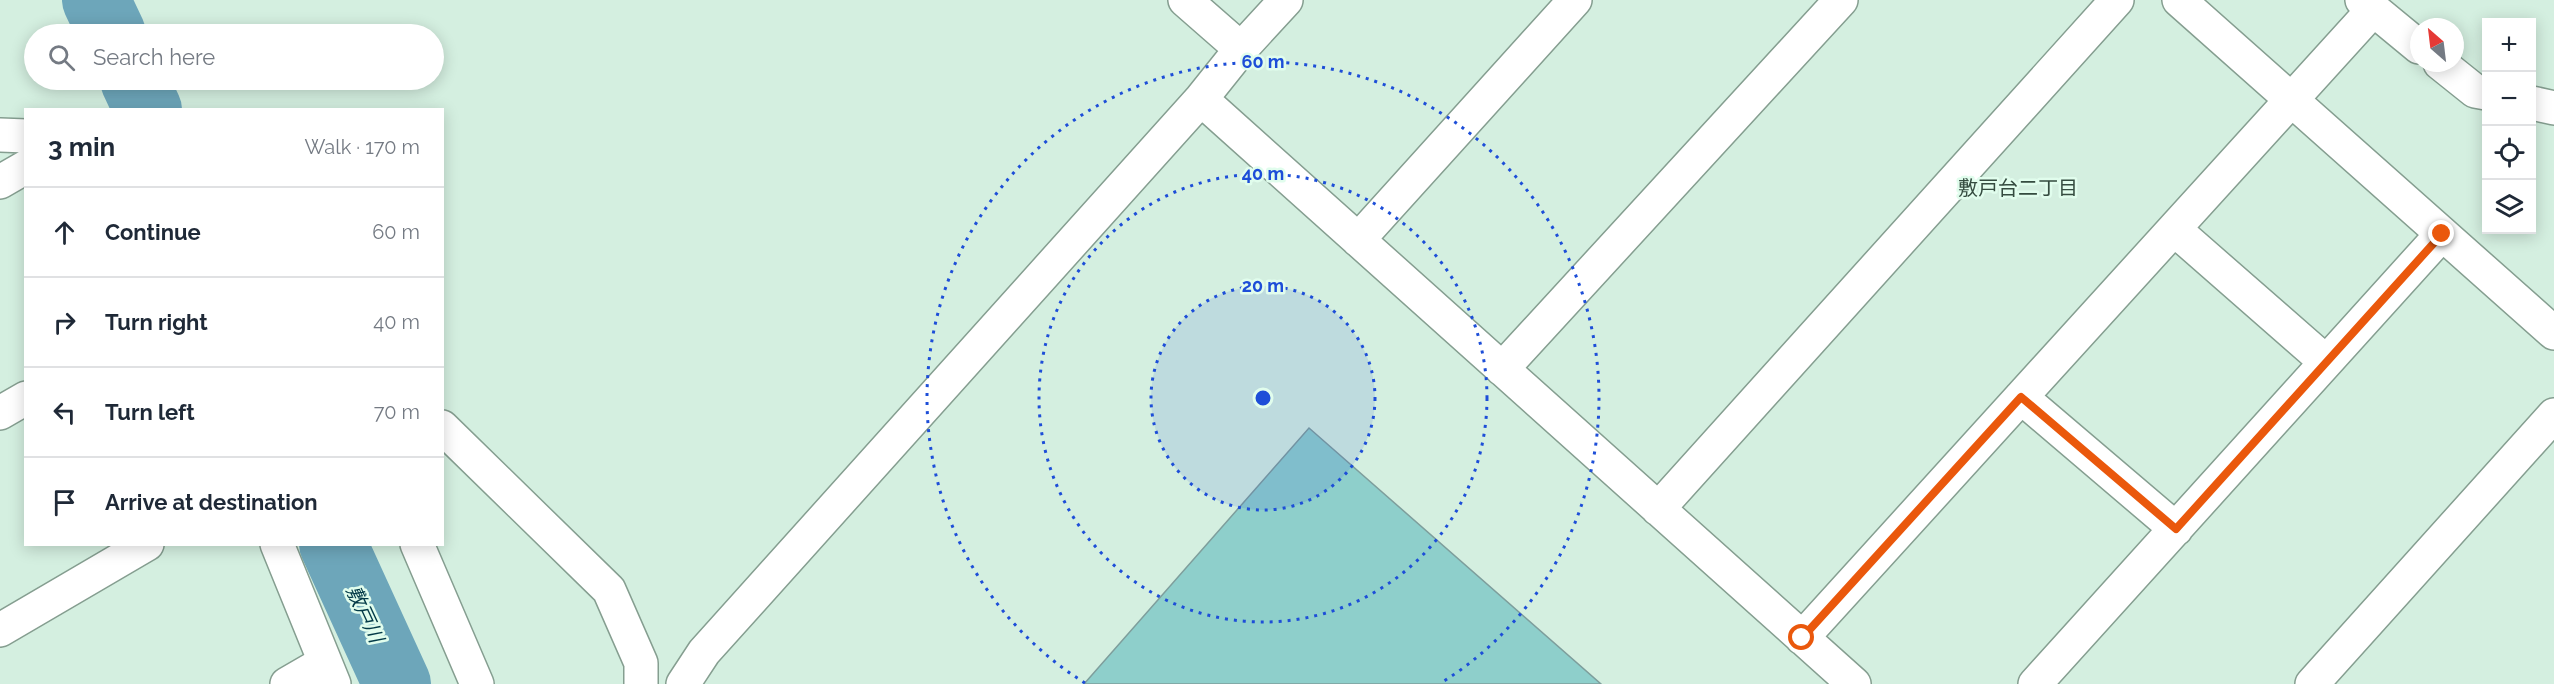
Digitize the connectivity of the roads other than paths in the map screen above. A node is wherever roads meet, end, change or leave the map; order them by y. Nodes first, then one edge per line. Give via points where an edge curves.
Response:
1 (1185, 0) edge
2 (1286, 0) edge
3 (1575, 0) edge
4 (1841, 0) edge
5 (2117, 0) edge
6 (2179, 0) edge
7 (2368, 5) edge
8 (2410, 40) edge
9 (1241, 49) junction
10 (2451, 72) edge
11 (2482, 92) edge
12 (1200, 99) junction
13 (2291, 100) junction
14 (2536, 104) edge
15 (2554, 108) edge
16 (0, 135) edge
17 (24, 136) edge
18 (24, 167) edge
19 (0, 182) edge
20 (2174, 229) junction
21 (2442, 234) junction
22 (1358, 240) junction
23 (2554, 333) edge
24 (2326, 362) junction
25 (1502, 369) junction
26 (2021, 397) junction
27 (24, 399) edge
28 (0, 413) edge
29 (2554, 415) edge
30 (444, 429) edge
31 (1658, 509) junction
32 (2176, 529) junction
33 (144, 546) edge
34 (278, 546) edge
35 (418, 546) edge
36 (0, 630) edge
37 (1802, 638) junction
38 (330, 673) edge
39 (287, 684) edge
40 (477, 684) edge
41 (641, 684) edge
42 (683, 684) edge
43 (1854, 684) edge
44 (2035, 684) edge
45 (2312, 684) edge

1 - 9 street
2 - 9 street
3 - 22 street
4 - 25 street
5 - 31 street
6 - 13 street
7 - 8 street
7 - 13 street
9 - 12 street
10 - 11 street
12 - 22 street
12 - 42 street via 704,652
13 - 20 street
13 - 21 street
14 - 15 street
16 - 17 street
18 - 19 street
20 - 24 street
20 - 26 street
21 - 23 street
21 - 24 street
22 - 25 street
24 - 32 street
25 - 31 street
26 - 32 street
26 - 37 street
27 - 28 street
29 - 45 street
30 - 41 street via 609,590 641,663
31 - 37 street
32 - 44 street
33 - 36 street
34 - 38 street
35 - 40 street
37 - 43 street
38 - 39 street

